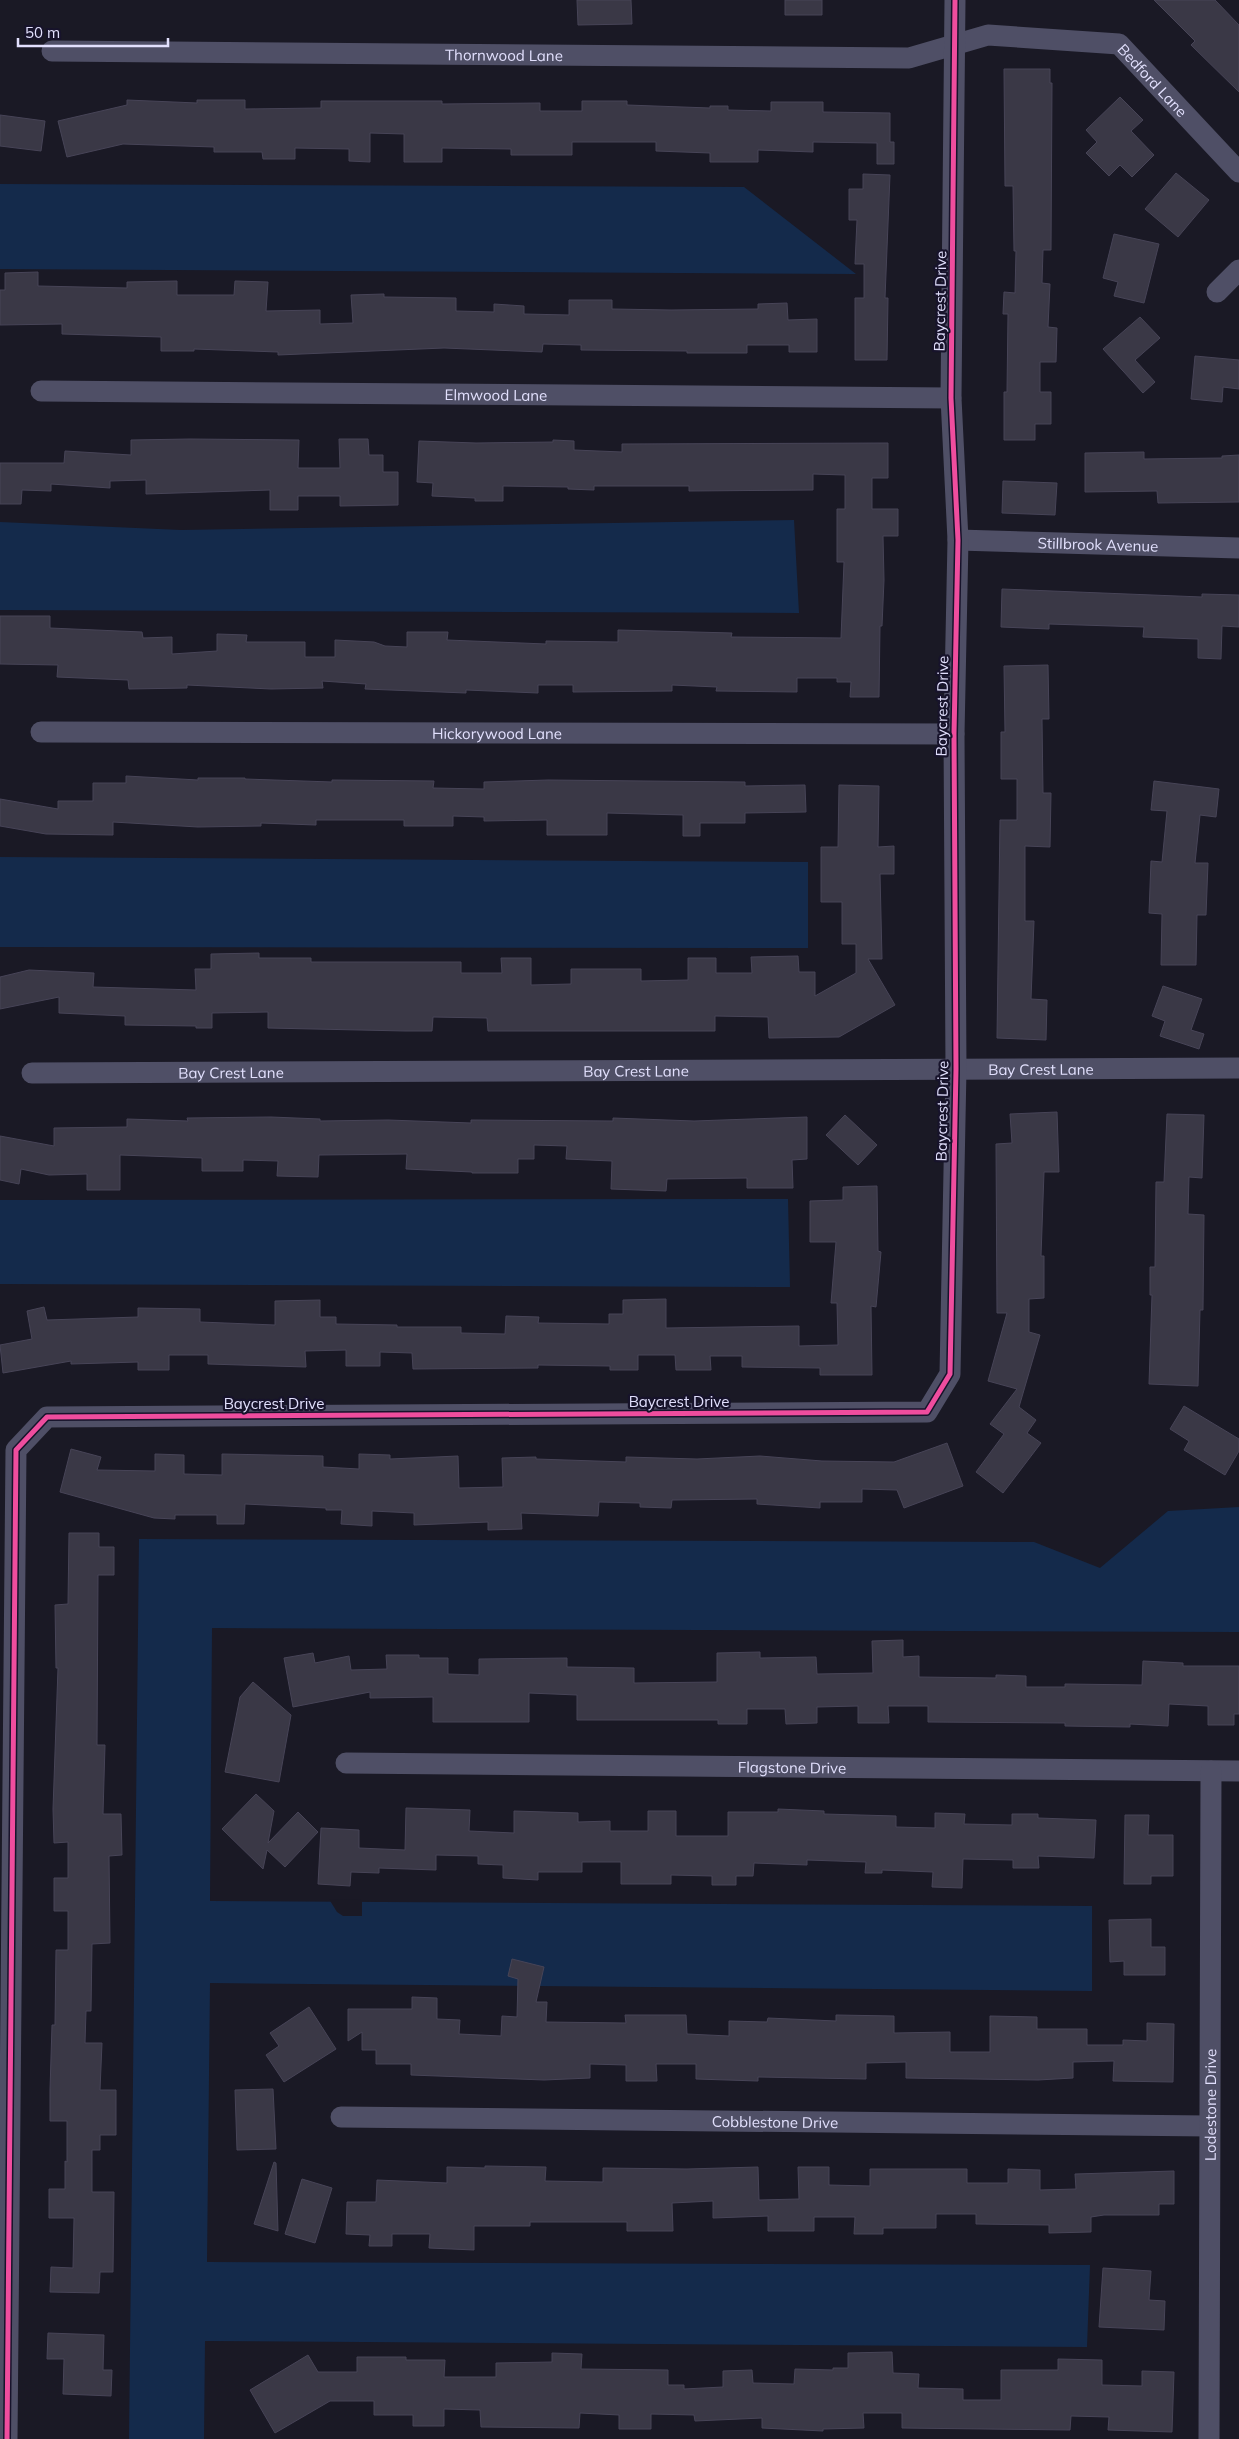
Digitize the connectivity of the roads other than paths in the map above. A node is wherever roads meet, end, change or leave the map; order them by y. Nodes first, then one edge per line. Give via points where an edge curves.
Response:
1 (955, 0) edge
2 (955, 42) junction
3 (52, 51) dead end
4 (1239, 172) edge
5 (1239, 270) edge
6 (1217, 292) dead end
7 (42, 391) dead end
8 (951, 398) junction
9 (958, 540) junction
10 (1239, 548) edge
11 (41, 732) dead end
12 (954, 734) junction
13 (1239, 1068) edge
14 (956, 1069) junction
15 (32, 1073) dead end
16 (346, 1763) dead end
17 (1211, 1771) junction
18 (1239, 1771) edge
19 (341, 2116) dead end
20 (1209, 2126) junction
21 (7, 2439) edge
22 (1209, 2439) edge

1 - 2 street, Baycrest Drive
2 - 3 street, Thornwood Lane via 908,58
2 - 4 street, Bedford Lane via 988,34 1119,44
2 - 8 street, Baycrest Drive
5 - 6 street
7 - 8 street, Elmwood Lane
8 - 9 street, Baycrest Drive
9 - 10 street, Stillbrook Avenue
9 - 12 street, Baycrest Drive
11 - 12 street, Hickorywood Lane
12 - 14 street, Baycrest Drive
13 - 14 street, Bay Crest Lane
14 - 15 street, Bay Crest Lane
14 - 21 street, Baycrest Drive via 950,1374 927,1412 47,1417 16,1450
16 - 17 street, Flagstone Drive
17 - 18 street, Flagstone Drive
17 - 20 street, Lodestone Drive
19 - 20 street, Cobblestone Drive
20 - 22 street, Lodestone Drive

